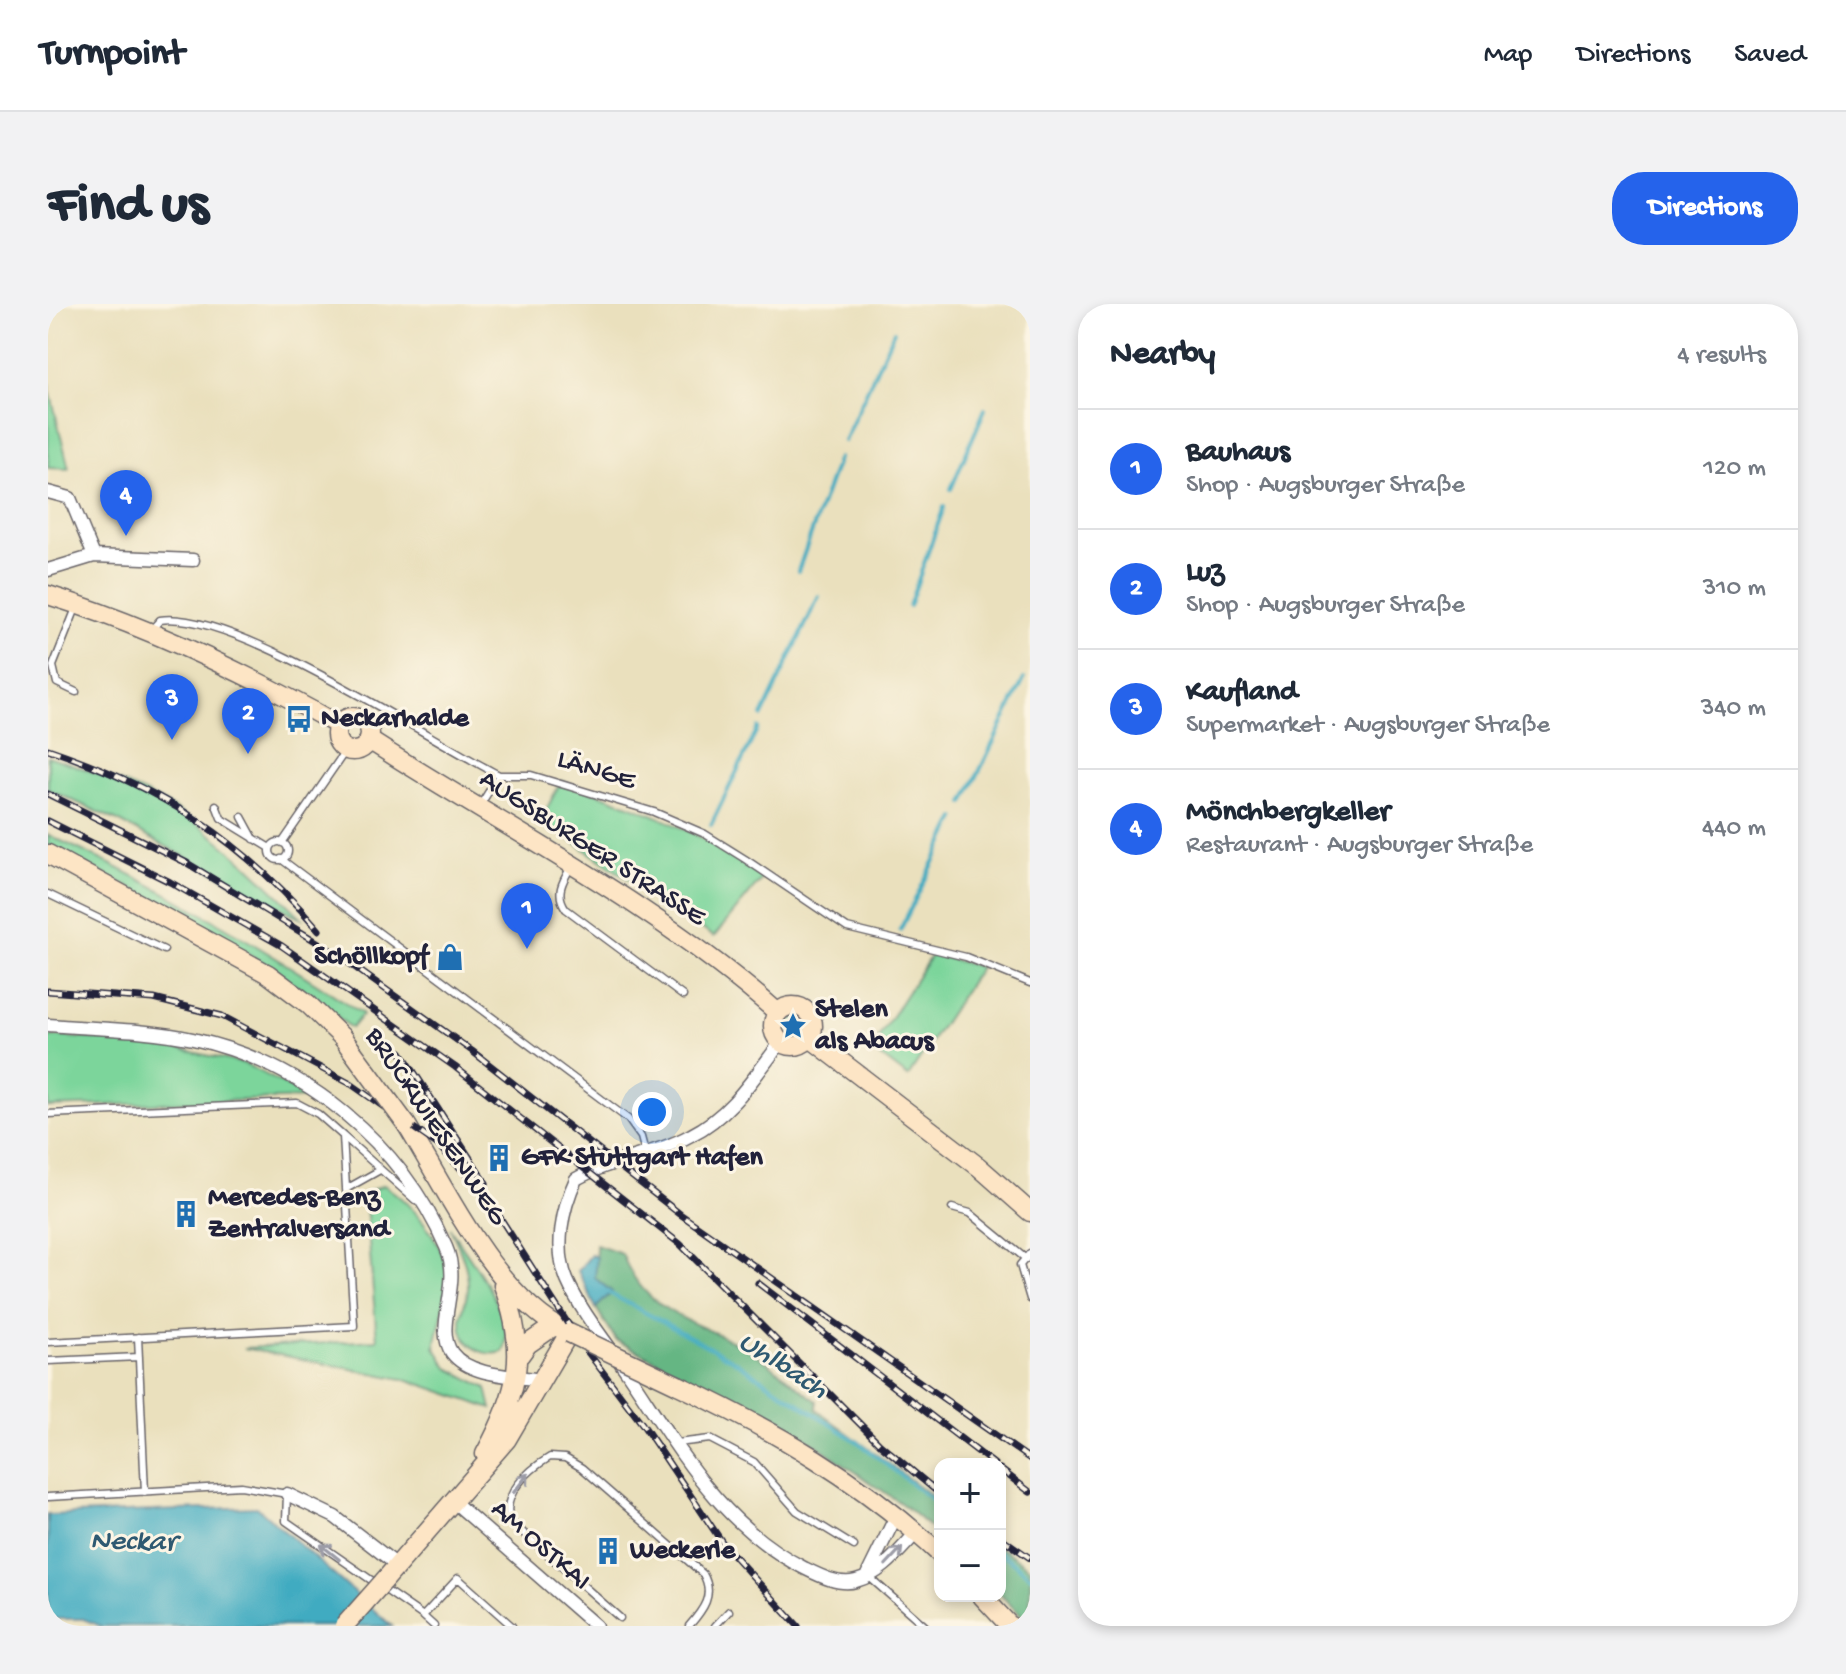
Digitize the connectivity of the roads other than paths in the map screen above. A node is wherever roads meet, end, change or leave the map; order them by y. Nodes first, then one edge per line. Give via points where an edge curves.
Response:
1 (48, 492) edge
2 (94, 556) junction
3 (193, 560) dead end
4 (48, 570) edge
5 (48, 595) edge
6 (77, 604) junction
7 (149, 632) junction
8 (76, 692) dead end
9 (338, 725) junction
10 (369, 740) junction
11 (346, 750) junction
12 (499, 775) junction
13 (216, 805) dead end
14 (480, 807) junction
15 (242, 817) dead end
16 (255, 842) junction
17 (282, 843) junction
18 (270, 848) junction
19 (48, 854) edge
20 (281, 859) junction
21 (572, 865) junction
22 (48, 894) edge
23 (164, 950) dead end
24 (1030, 983) edge
25 (683, 996) dead end
26 (778, 1013) junction
27 (48, 1025) edge
28 (809, 1037) junction
29 (781, 1042) junction
30 (48, 1114) edge
31 (343, 1136) junction
32 (645, 1152) junction
33 (380, 1170) junction
34 (346, 1189) junction
35 (952, 1208) dead end
36 (427, 1211) junction
37 (1030, 1212) edge
38 (1028, 1256) edge
39 (501, 1277) junction
40 (1030, 1299) edge
41 (562, 1330) junction
42 (138, 1337) junction
43 (48, 1342) edge
44 (520, 1355) junction
45 (139, 1357) junction
46 (48, 1361) edge
47 (517, 1376) junction
48 (543, 1380) junction
49 (501, 1437) junction
50 (673, 1443) junction
51 (145, 1492) junction
52 (287, 1494) junction
53 (458, 1496) junction
54 (48, 1497) edge
55 (896, 1516) junction
56 (917, 1532) junction
57 (854, 1546) dead end
58 (934, 1548) edge
59 (397, 1565) junction
60 (867, 1575) junction
61 (388, 1589) junction
62 (988, 1602) edge
63 (729, 1611) dead end
64 (423, 1616) junction
65 (620, 1618) dead end
66 (344, 1626) edge
67 (434, 1626) edge
68 (512, 1626) edge
69 (596, 1626) edge
70 (689, 1626) edge
71 (715, 1626) edge
72 (925, 1626) edge
73 (1010, 1626) edge

1 - 2 street via 70,498
2 - 3 street
2 - 4 street
5 - 6 main road, AUGSBURGER STRASSE
6 - 7 main road, AUGSBURGER STRASSE
6 - 8 lane via 53,666 57,683
7 - 9 main road, AUGSBURGER STRASSE via 237,670
7 - 12 lane, LÄNGE via 160,620 183,620 263,646
9 - 10 main road, AUGSBURGER STRASSE via 356,718 368,726
9 - 11 main road via 337,742
10 - 11 main road via 360,750
10 - 14 main road, AUGSBURGER STRASSE
11 - 17 lane
12 - 14 lane
12 - 24 lane, LÄNGE via 544,778 654,812 732,851 847,928 966,957
13 - 16 lane via 221,818
14 - 21 main road, AUGSBURGER STRASSE
15 - 16 lane
16 - 18 lane
17 - 18 lane
17 - 20 lane via 288,850
18 - 20 lane via 274,858
19 - 39 main road, BRUCKWIESENWEG, bridge via 268,974 308,1004 342,1037 406,1124
20 - 32 lane via 628,1119
21 - 25 lane via 560,890 566,909
21 - 26 main road, AUGSBURGER STRASSE
22 - 23 lane
26 - 28 main road, AUGSBURGER STRASSE via 790,1006 805,1010 812,1022
26 - 29 main road via 773,1029
27 - 36 street via 191,1039 249,1056 294,1077 379,1146
28 - 29 main road via 797,1045
28 - 37 main road, AUGSBURGER STRASSE
29 - 32 street via 726,1111 690,1136
30 - 31 lane via 297,1103
31 - 33 lane
31 - 34 lane
32 - 50 street via 576,1179 567,1199 561,1248 573,1290
33 - 34 lane
33 - 36 lane
34 - 42 lane via 354,1326
35 - 38 lane via 970,1213
36 - 47 street via 453,1272 446,1340 457,1358 477,1369
38 - 40 lane via 1020,1265
39 - 41 main road, BRUCKWIESENWEG via 533,1311
39 - 44 main road via 515,1316
41 - 44 main road via 528,1344
41 - 48 main road
41 - 55 main road, BRUCKWIESENWEG, bridge via 801,1448
42 - 43 lane
42 - 45 lane
44 - 47 main road
45 - 46 lane
45 - 51 lane
47 - 48 street
47 - 49 main road
48 - 49 main road
49 - 53 main road
50 - 57 lane via 710,1439 754,1462 797,1511
50 - 60 street via 720,1506 761,1543 829,1578 856,1581
51 - 52 lane via 241,1486
51 - 54 lane
52 - 59 street via 335,1517
61 -> 52 lane via 286,1521
53 - 59 main road
53 - 69 street, AM OSTKAI
55 - 56 main road, BRUCKWIESENWEG
55 - 60 street
56 - 58 main road, BRUCKWIESENWEG
60 -> 56 street via 884,1567
59 - 61 main road
60 - 72 lane
61 - 64 lane
61 - 66 main road, bridge
62 - 73 main road
63 - 71 lane
64 - 67 lane
64 - 68 lane via 458,1578
65 -> 70 lane via 506,1512 524,1478 550,1457 582,1468 703,1574 709,1590 706,1603

